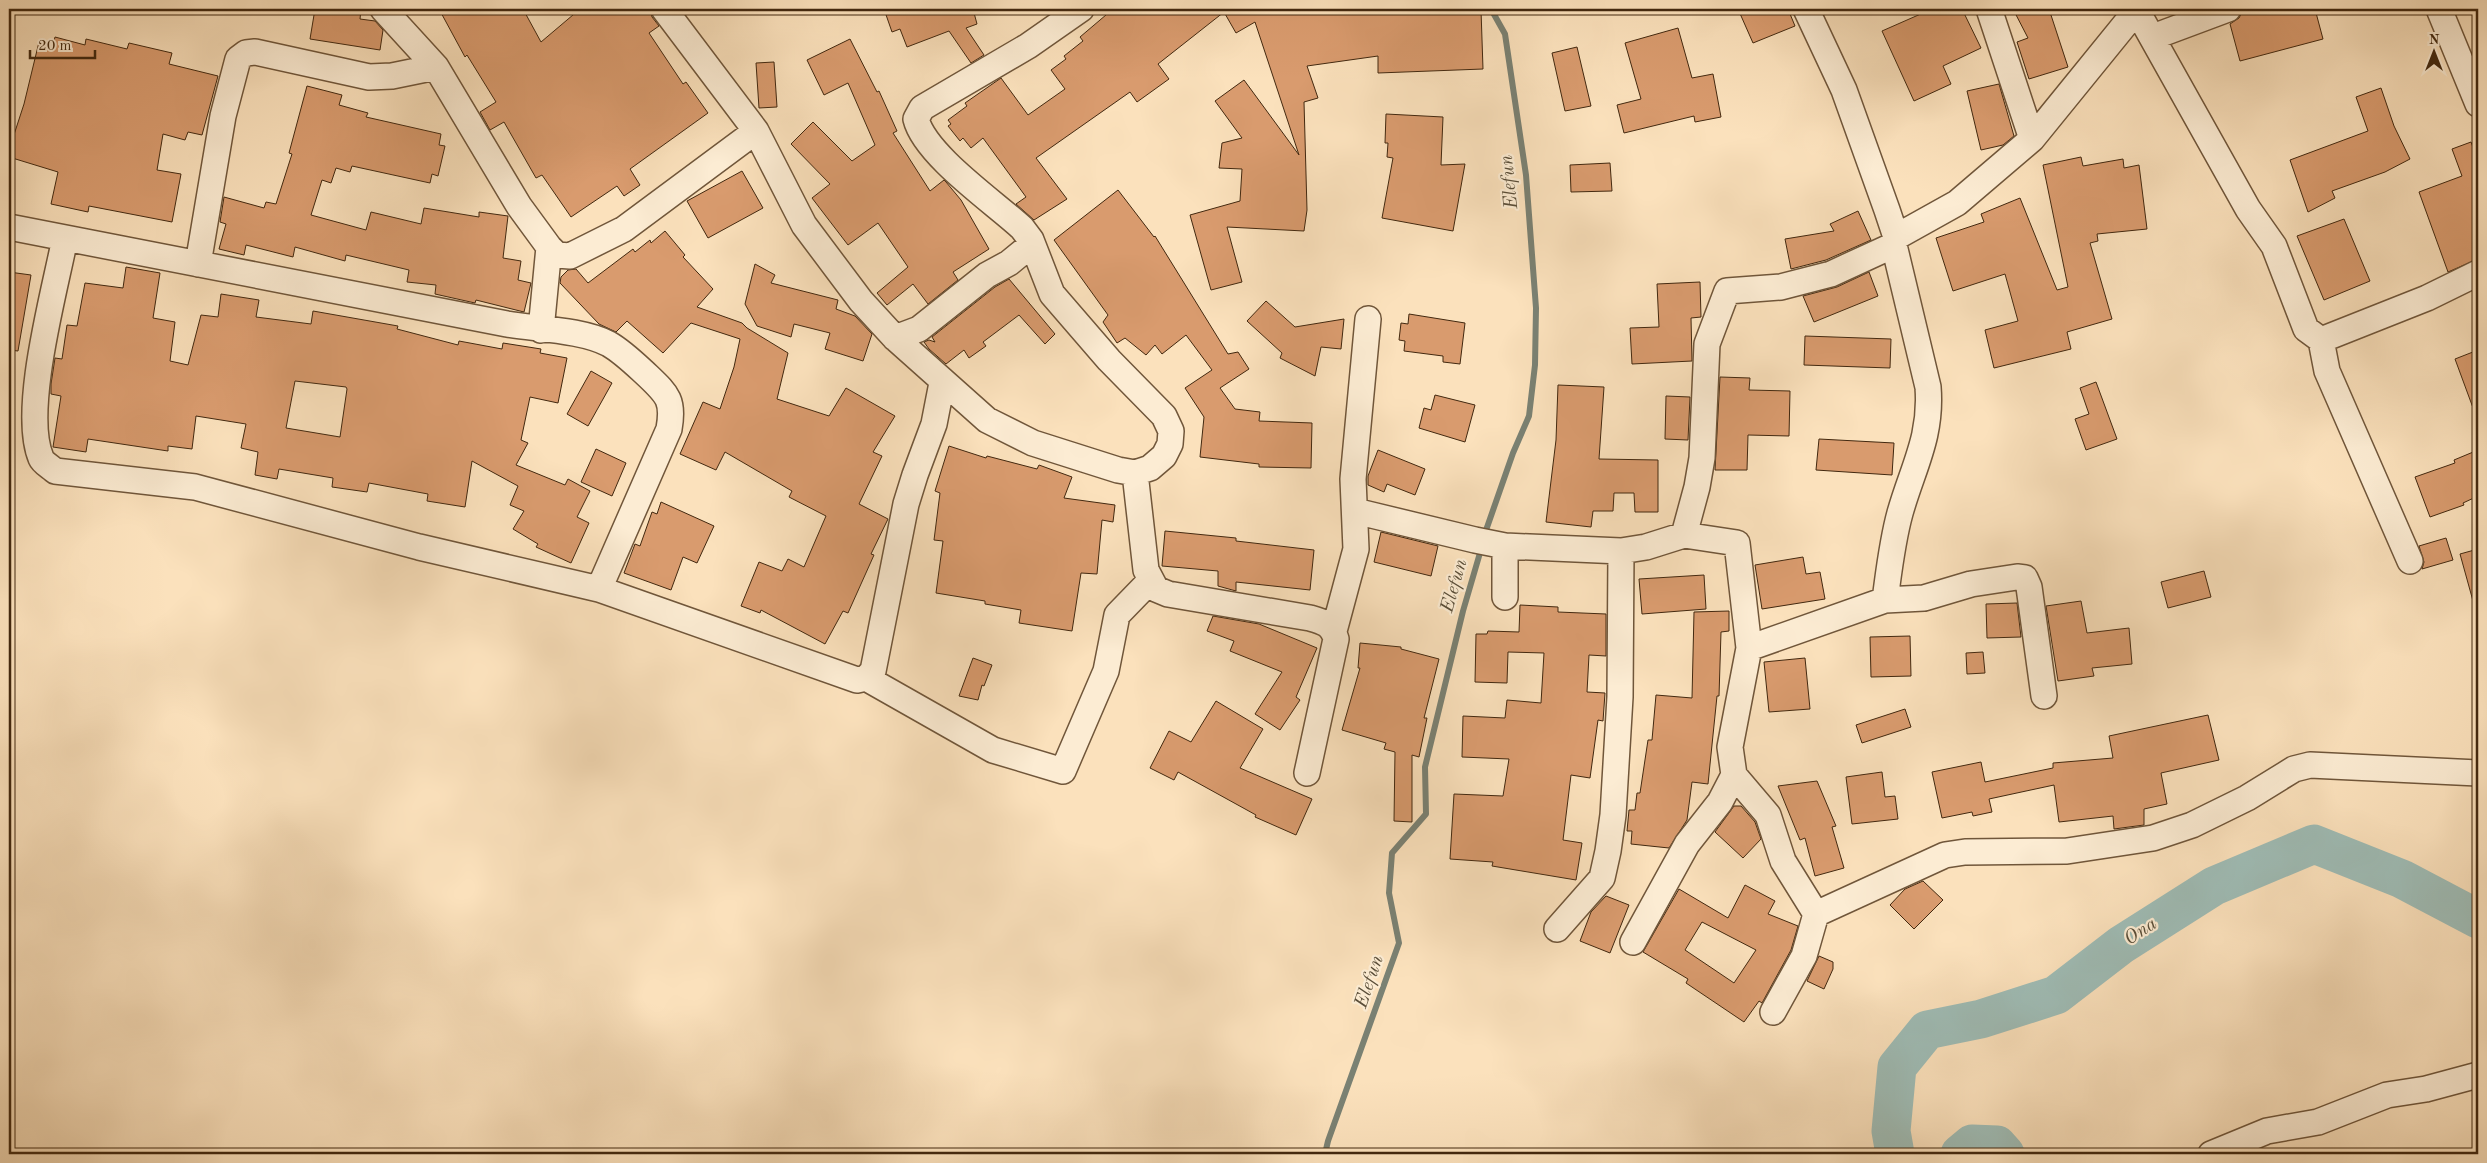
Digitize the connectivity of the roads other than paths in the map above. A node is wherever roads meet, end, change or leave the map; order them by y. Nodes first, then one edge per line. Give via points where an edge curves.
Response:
1 (383, 9) edge
2 (664, 9) edge
3 (1080, 9) edge
4 (1806, 9) edge
5 (1989, 9) edge
6 (2228, 9) edge
7 (2439, 9) edge
8 (2136, 10) edge
9 (2153, 37) junction
10 (436, 67) junction
11 (2478, 104) edge
12 (756, 131) junction
13 (2032, 139) junction
14 (1887, 210) junction
15 (1921, 224) junction
16 (9, 227) edge
17 (65, 238) junction
18 (1031, 240) junction
19 (1895, 241) junction
20 (549, 248) junction
21 (198, 264) junction
22 (2478, 274) edge
23 (1368, 319) dead end
24 (541, 330) junction
25 (895, 338) junction
26 (2321, 340) junction
27 (942, 382) junction
28 (1135, 473) junction
29 (1355, 511) junction
30 (1684, 536) junction
31 (1491, 543) junction
32 (1621, 551) junction
33 (2410, 561) dead end
34 (1150, 581) junction
35 (599, 589) junction
36 (1505, 597) dead end
37 (1885, 600) junction
38 (1334, 630) junction
39 (1749, 648) junction
40 (866, 678) junction
41 (2044, 696) dead end
42 (1307, 773) dead end
43 (2478, 773) edge
44 (1734, 775) junction
45 (1816, 914) junction
46 (1558, 929) dead end
47 (1633, 942) dead end
48 (1773, 1012) dead end
49 (2478, 1075) edge
50 (2211, 1154) edge

1 - 10 street
2 - 12 street
3 - 18 street via 1028,46 922,108 916,119 918,128 946,163 1022,228
4 - 14 street via 1844,90
5 - 13 street
6 - 9 street
7 - 11 street
8 - 9 street
8 - 13 street
9 - 26 street via 2248,209 2274,246 2306,329
10 - 20 street via 519,206
10 - 21 street via 369,77 255,52 246,53 238,60 222,116
12 - 20 street via 624,229 570,256 557,255
12 - 25 street via 804,225
13 - 15 street via 1957,203
14 - 15 street
14 - 19 street
15 - 19 street
16 - 17 street
17 - 21 street
17 - 35 street via 37,380 36,436 42,459 55,471 196,487 420,547
18 - 25 street via 1026,249 1009,263 987,275 919,329
18 - 28 street via 1052,294 1109,360 1164,416 1171,431 1170,444 1164,456 1150,468
19 - 30 street via 1831,274 1782,288 1726,291 1707,344 1702,458
19 - 37 street via 1930,407 1927,432 1892,546
20 - 24 street
21 - 24 street
22 - 26 street
23 - 29 street via 1353,479
24 - 35 street via 579,335 608,344 663,390 672,410 669,429
25 - 27 street
26 - 33 street via 2327,371
27 - 28 street via 987,420 1033,443
27 - 40 street via 934,424 906,504 872,671
28 - 34 street
29 - 31 street
29 - 38 street via 1356,549
30 - 32 street
30 - 39 street via 1737,543
31 - 32 street
31 - 36 street
32 - 46 street via 1620,697 1608,851 1602,878
34 - 38 street via 1156,589 1168,594 1310,618 1328,623
34 - 40 street via 1116,615 1106,671 1063,771 993,750
35 - 40 street via 842,675 857,680
37 - 39 street
37 - 41 street via 1924,598 1970,584 2025,578 2029,587
38 - 42 street via 1336,640
39 - 44 street via 1730,747
43 - 45 street via 2310,765 2294,769 2247,798 2192,825 2153,838 2067,851 1945,855
44 - 45 street via 1768,815 1783,861
44 - 47 street via 1720,802 1687,844
45 - 48 street via 1804,956
49 - 50 street via 2387,1096 2318,1122 2267,1130

